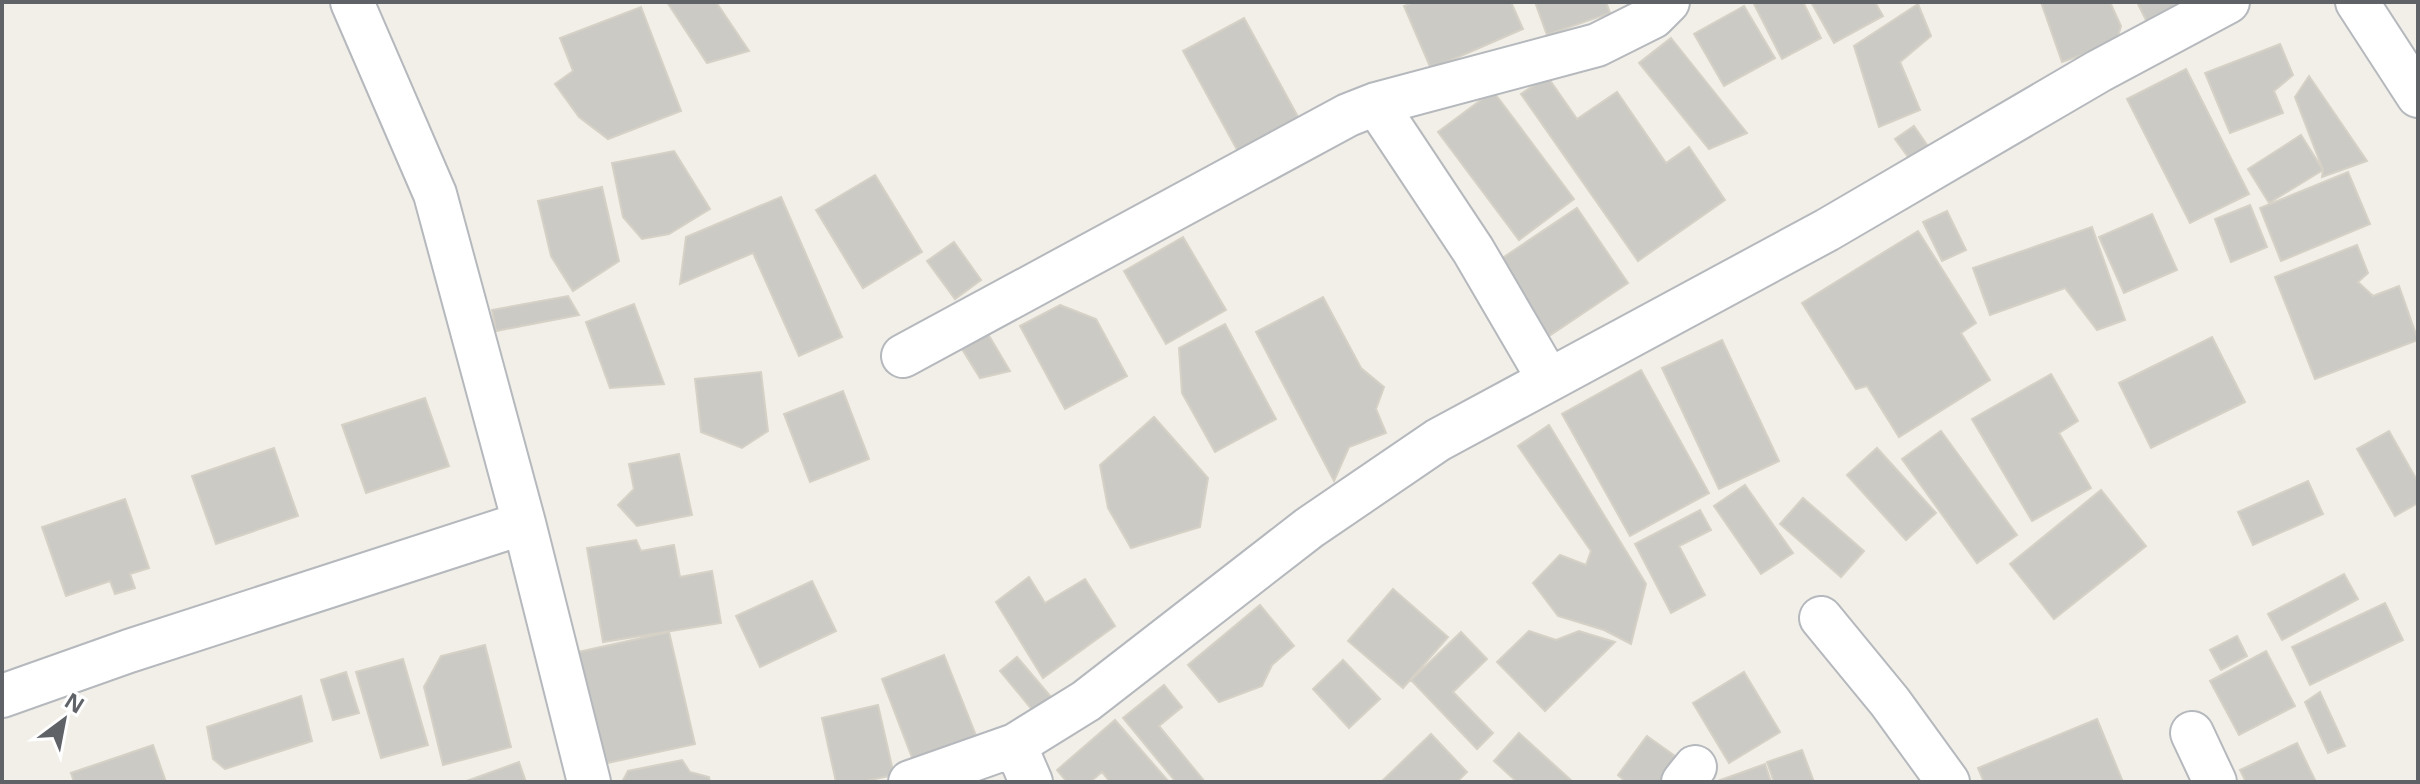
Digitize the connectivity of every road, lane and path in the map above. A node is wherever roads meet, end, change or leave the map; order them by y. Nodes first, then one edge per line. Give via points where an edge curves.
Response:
1 (352, 2) edge
2 (1668, 2) edge
3 (2228, 2) edge
4 (2357, 2) edge
5 (2418, 96) edge
6 (1376, 104) junction
7 (903, 356) dead end
8 (1549, 380) junction
9 (524, 523) junction
10 (1821, 618) dead end
11 (2, 696) edge
12 (2192, 733) dead end
13 (1023, 763) edge
14 (589, 782) edge
15 (910, 782) edge
16 (1948, 782) edge
17 (2215, 782) edge

1 - 9 street via 435,194
2 - 6 street via 1653,17 1597,45
3 - 8 street via 1827,230
4 - 5 street
6 - 7 street via 1278,151
6 - 8 street via 1473,250
8 - 13 street via 1438,440 1309,528 1086,701
9 - 11 street
9 - 14 street
10 - 16 street
12 - 17 street
13 - 15 street

